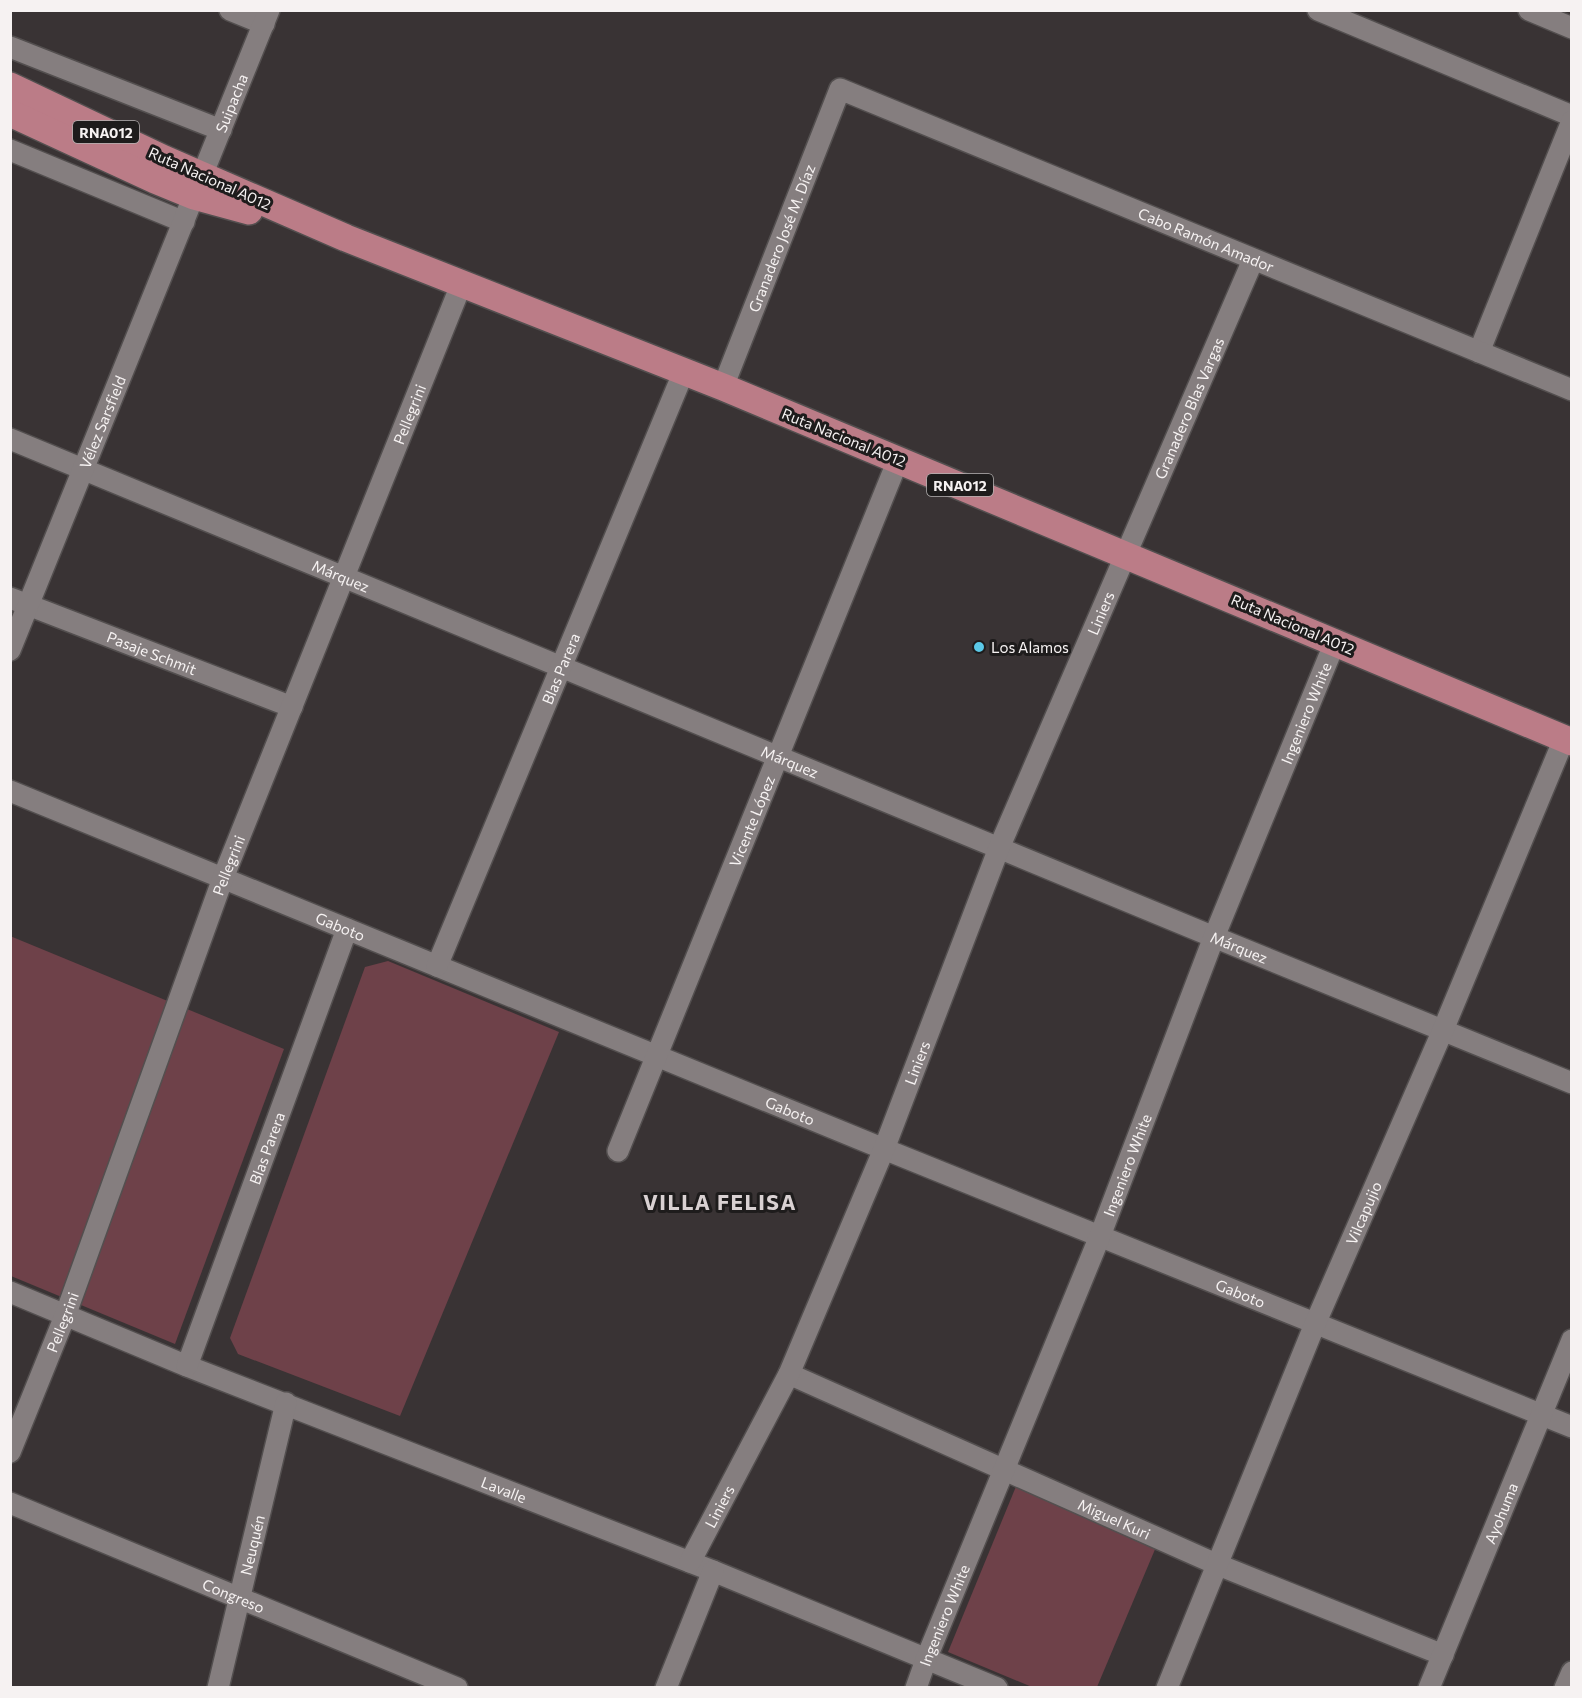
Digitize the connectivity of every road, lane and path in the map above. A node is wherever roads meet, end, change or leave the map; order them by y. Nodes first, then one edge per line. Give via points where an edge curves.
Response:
1 (230, 10) edge
2 (1318, 10) edge
3 (1529, 10) edge
4 (267, 17) edge
5 (1572, 28) edge
6 (10, 47) edge
7 (10, 86) edge
8 (840, 88) joint
9 (10, 113) edge
10 (1572, 116) edge
11 (10, 119) edge
12 (1572, 121) edge
13 (221, 130) junction
14 (48, 132) junction
15 (10, 150) edge
16 (199, 186) junction
17 (184, 222) junction
18 (1253, 260) junction
19 (461, 285) junction
20 (1479, 352) junction
21 (684, 371) junction
22 (723, 387) junction
23 (1572, 390) edge
24 (10, 439) edge
25 (898, 459) junction
26 (83, 469) junction
27 (1126, 555) junction
28 (344, 577) junction
29 (20, 602) edge
30 (1335, 642) junction
31 (10, 650) edge
32 (561, 667) junction
33 (292, 707) junction
34 (1568, 740) edge
35 (778, 757) junction
36 (10, 791) edge
37 (999, 848) junction
38 (223, 878) junction
39 (347, 929) junction
40 (1214, 938) junction
41 (437, 966) junction
42 (1443, 1030) junction
43 (657, 1055) junction
44 (1572, 1083) edge
45 (884, 1149) junction
46 (618, 1151) dead end
47 (1100, 1236) junction
48 (10, 1292) edge
49 (65, 1316) junction
50 (1315, 1324) junction
51 (1572, 1340) edge
52 (187, 1366) junction
53 (789, 1374) junction
54 (286, 1403) junction
55 (1541, 1414) junction
56 (1572, 1427) edge
57 (10, 1452) edge
58 (1004, 1470) junction
59 (10, 1503) edge
60 (690, 1562) junction
61 (1216, 1564) junction
62 (713, 1571) junction
63 (239, 1597) junction
64 (1443, 1655) junction
65 (927, 1657) junction
66 (1572, 1672) edge
67 (218, 1688) edge
68 (457, 1688) edge
69 (666, 1688) edge
70 (916, 1688) edge
71 (997, 1688) edge
72 (1167, 1688) edge
73 (1429, 1688) edge
74 (1565, 1688) edge

1 - 4 street
2 - 10 street
3 - 5 street
4 - 13 street, Suipacha
6 - 13 street
7 - 16 main road, Ruta Nacional A012 / RNA012
8 - 18 street, Cabo Ramón Amador
8 - 22 street, Granadero José M. Díaz
9 - 14 main road, Ruta Nacional A012 / RNA012
11 - 14 main road
12 - 20 street
13 - 16 street, Suipacha
14 - 16 main road, Ruta Nacional A012 / RNA012
15 - 17 street
16 - 17 street, Vélez Sarsfield
16 - 19 main road, Ruta Nacional A012 / RNA012 via 346,238
17 - 26 street, Vélez Sarsfield
18 - 20 street, Cabo Ramón Amador
18 - 27 street, Granadero Blas Vargas
19 - 21 main road, Ruta Nacional A012 / RNA012
19 - 28 street, Pellegrini
20 - 23 street, Cabo Ramón Amador
21 - 22 main road, Ruta Nacional A012 / RNA012
21 - 32 street, Blas Parera
22 - 25 main road, Ruta Nacional A012 / RNA012
24 - 26 street, Márquez
25 - 27 main road, Ruta Nacional A012 / RNA012
25 - 35 street, Vicente López
26 - 28 street, Márquez
26 - 29 street, Vélez Sarsfield
27 - 30 main road, Ruta Nacional A012 / RNA012
27 - 37 street, Liniers
28 - 32 street, Márquez
28 - 33 street, Pellegrini
29 - 31 street, Vélez Sarsfield
29 - 33 street, Pasaje Schmit
30 - 34 main road, Ruta Nacional A012 / RNA012
30 - 40 street, Ingeniero White
32 - 35 street, Márquez
32 - 41 street, Blas Parera
33 - 38 street, Pellegrini
34 - 42 street, Vilcapujio
35 - 37 street, Márquez
35 - 43 street, Vicente López
36 - 38 street, Gaboto
37 - 40 street, Márquez
37 - 45 street, Liniers
38 - 39 street, Gaboto
38 - 49 street, Pellegrini
39 - 41 street, Gaboto
39 - 52 street, Blas Parera
40 - 42 street, Márquez
40 - 47 street, Ingeniero White
41 - 43 street, Gaboto
42 - 44 street, Márquez
42 - 50 street, Vilcapujio
43 - 45 street, Gaboto
43 - 46 street, Vicente López
45 - 47 street, Gaboto
45 - 53 street, Liniers
47 - 50 street, Gaboto
47 - 58 street, Ingeniero White
48 - 49 street, Lavalle
49 - 52 street, Lavalle
49 - 57 street, Pellegrini
50 - 55 street, Gaboto
50 - 61 street, Vilcapujio
51 - 55 street, Ayohuma
52 - 54 street, Lavalle
53 - 58 street, Miguel Kuri
53 - 60 street, Liniers
54 - 60 street, Lavalle
54 - 63 street, Neuquén
55 - 56 street, Gaboto
55 - 64 street, Ayohuma
58 - 61 street, Miguel Kuri
58 - 65 street, Ingeniero White
59 - 63 street, Congreso
60 - 62 street, Lavalle
61 - 64 street, Miguel Kuri
61 - 72 street, Vilcapujio
62 - 65 street, Lavalle
62 - 69 street
63 - 67 street, Neuquén
63 - 68 street, Congreso
64 - 73 street, Ayohuma
65 - 70 street, Ingeniero White
65 - 71 street, Lavalle
66 - 74 street

